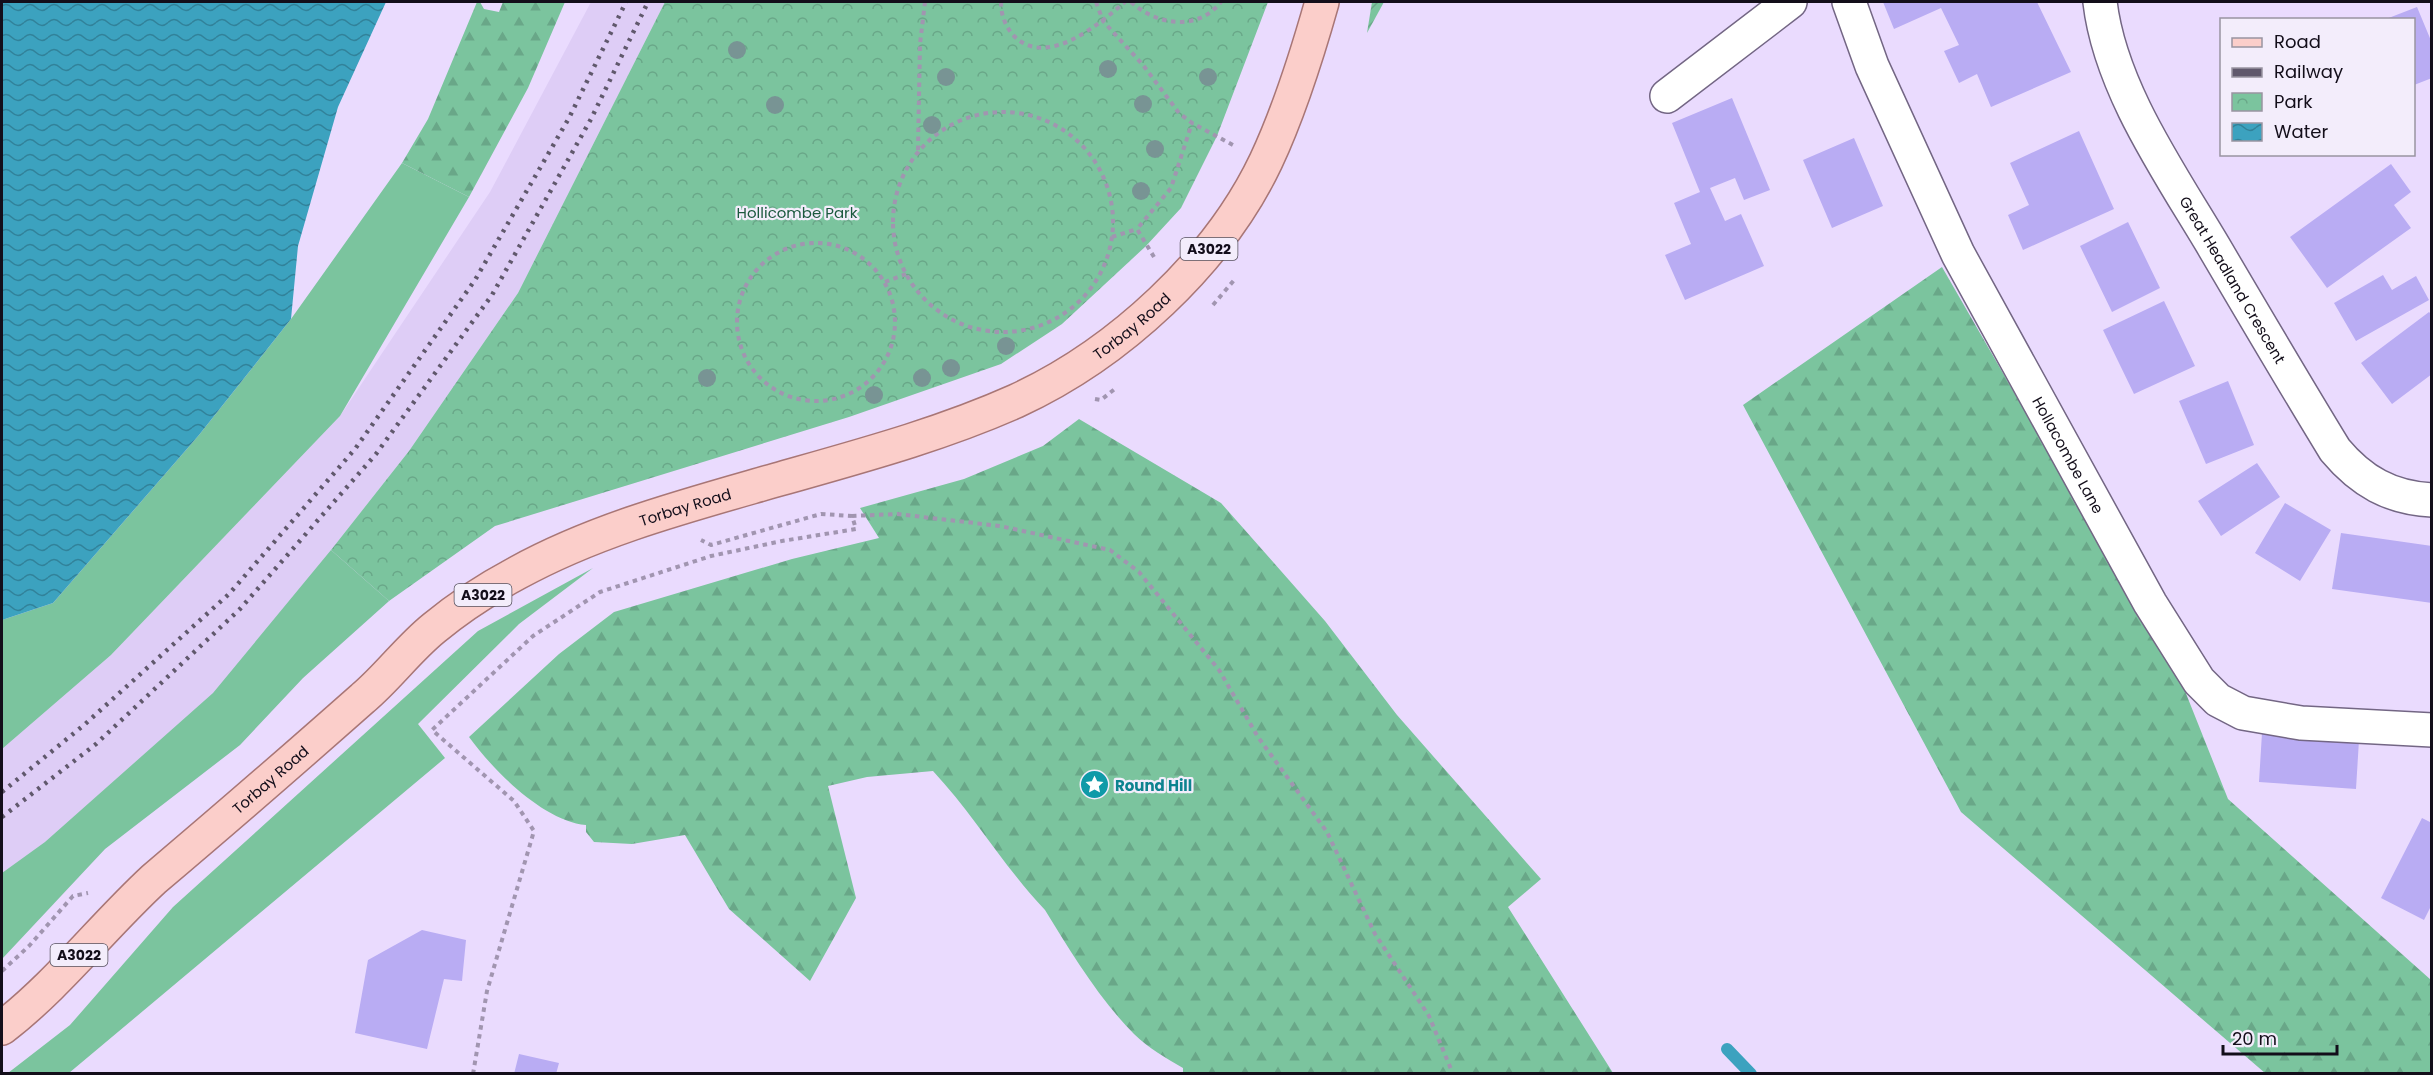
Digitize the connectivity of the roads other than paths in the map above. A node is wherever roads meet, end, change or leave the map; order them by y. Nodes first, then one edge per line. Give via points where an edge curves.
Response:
1 (1322, 2) edge
2 (1790, 2) edge
3 (1849, 2) edge
4 (2100, 2) edge
5 (1667, 96) dead end
6 (2432, 500) edge
7 (2432, 730) edge
8 (2, 1028) edge

1 - 8 main road, Torbay Road / A3022 via 1307,55 1265,163 1241,205 1202,258 1106,350 1017,400 890,447 676,509 575,544 525,569 433,628 368,694 120,910 26,1010
2 - 5 street
3 - 7 street, Hollacombe Lane via 1872,66 1958,254 2150,603 2199,681 2218,700 2243,713 2301,723
4 - 6 street, Great Headland Crescent via 2103,26 2122,80 2155,147 2335,450 2352,470 2373,485 2398,495

